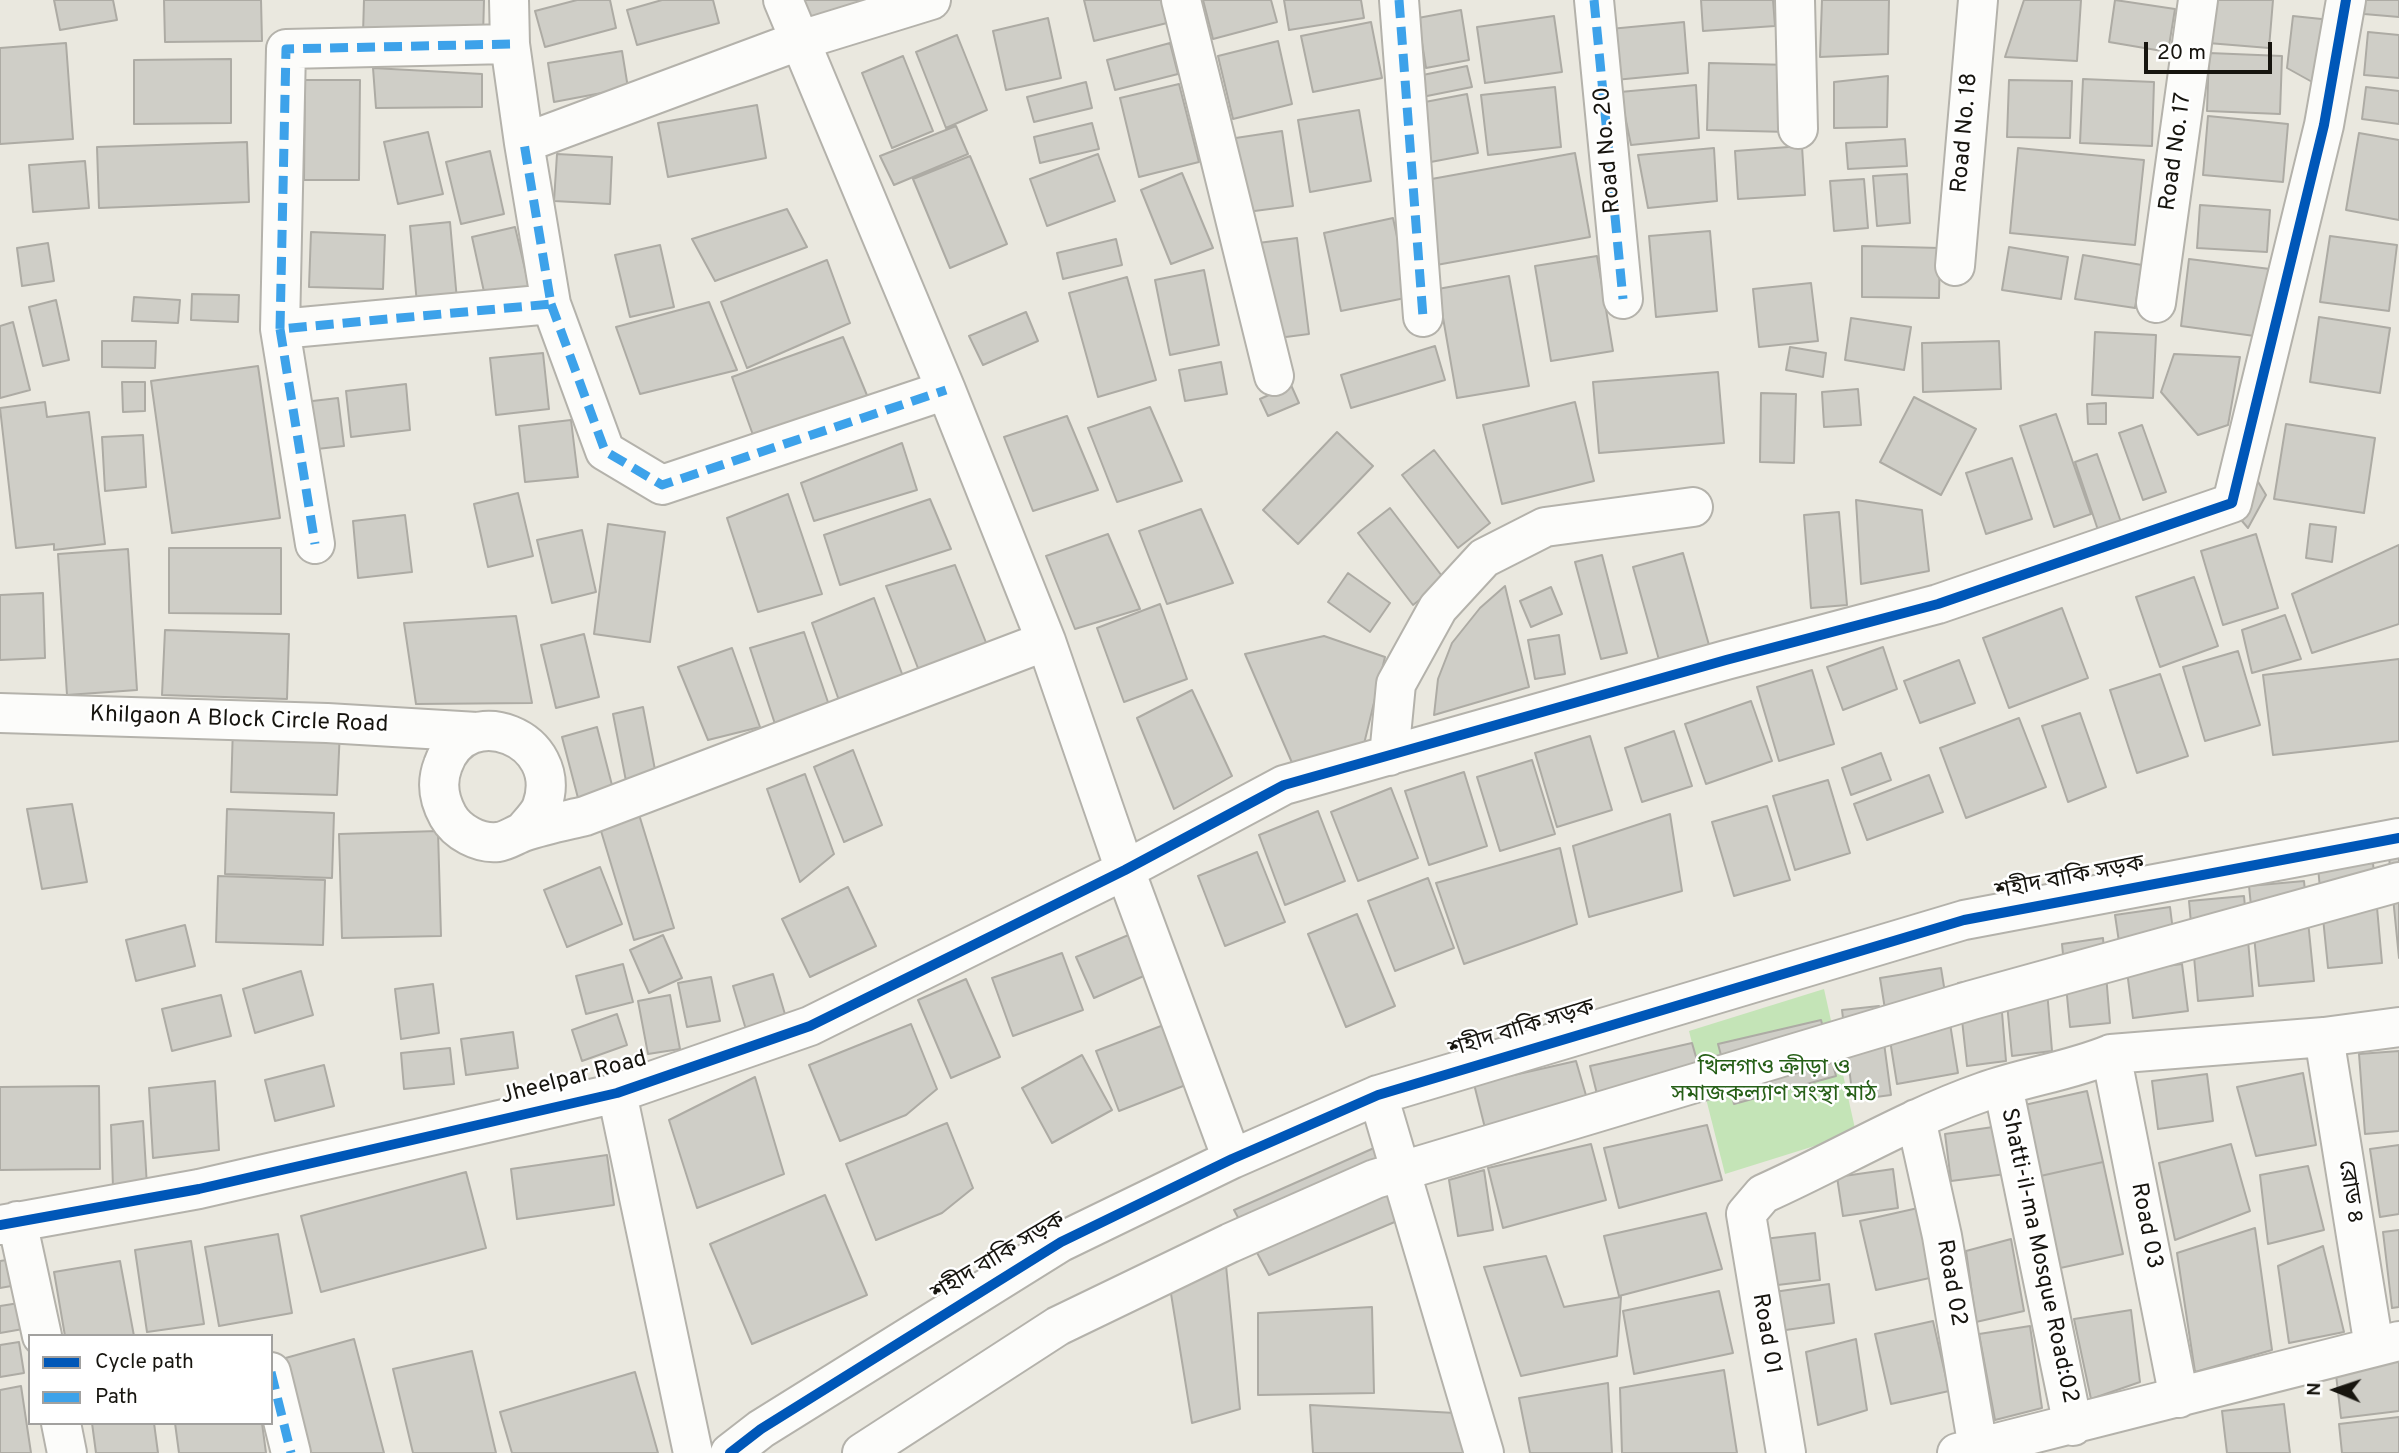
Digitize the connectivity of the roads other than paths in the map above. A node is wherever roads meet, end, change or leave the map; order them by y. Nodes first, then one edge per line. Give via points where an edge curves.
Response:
1 (509, 0) edge
2 (783, 0) edge
3 (931, 0) edge
4 (1181, 0) edge
5 (1399, 0) edge
6 (1594, 0) edge
7 (1795, 0) edge
8 (1978, 0) edge
9 (2199, 0) edge
10 (2346, 0) edge
11 (801, 40) junction
12 (510, 44) junction
13 (1798, 129) dead end
14 (524, 144) junction
15 (1955, 266) dead end
16 (1623, 299) dead end
17 (2156, 303) dead end
18 (551, 304) junction
19 (1423, 317) dead end
20 (280, 329) junction
21 (1274, 376) dead end
22 (946, 390) junction
23 (1693, 507) dead end
24 (315, 544) dead end
25 (1046, 641) junction
26 (0, 713) edge
27 (477, 732) junction
28 (1389, 756) junction
29 (523, 832) junction
30 (2399, 838) edge
31 (1125, 870) junction
32 (2399, 882) edge
33 (2399, 1027) edge
34 (2324, 1037) junction
35 (2111, 1054) junction
36 (2003, 1086) junction
37 (617, 1093) junction
38 (1378, 1095) junction
39 (1916, 1119) junction
40 (1233, 1159) junction
41 (1401, 1171) junction
42 (9, 1223) edge
43 (41, 1334) edge
44 (2386, 1344) edge
45 (273, 1380) edge
46 (2179, 1398) junction
47 (61, 1425) edge
48 (2073, 1426) junction
49 (1967, 1451) edge
50 (67, 1453) edge
51 (292, 1453) edge
52 (693, 1453) edge
53 (730, 1453) edge
54 (863, 1453) edge
55 (1484, 1453) edge
56 (1786, 1453) edge

1 - 12 street
2 - 11 street
3 - 11 street
4 - 21 street
5 - 19 street
6 - 16 street, Road No. 20
7 - 13 street
8 - 15 street, Road No. 18
9 - 17 street, Road No. 17
10 - 28 street, Jheelpar Road via 2324,125 2232,503 1938,604
11 - 14 street
11 - 22 street
12 - 14 street
12 - 20 street via 286,49
14 - 18 street
18 - 20 street
18 - 22 street via 605,451 662,485
20 - 24 street
22 - 25 street
23 - 28 street via 1545,527 1484,558 1438,608 1396,684
25 - 29 street via 585,816
25 - 31 street
26 - 27 street, Khilgaon A Block Circle Road
27 - 29 street via 507,732 533,749 546,777 542,808
27 - 29 street via 448,750 439,777 440,803 453,825 474,838 499,842
28 - 31 street, Jheelpar Road via 1284,785
30 - 38 street, শহীদ বাকি সড়ক via 1965,920
31 - 37 street, Jheelpar Road via 810,1026
31 - 40 street
32 - 41 street via 1972,1000
33 - 34 street
34 - 35 street
34 - 44 street, রোড ৪
35 - 36 street
35 - 46 street, Road 03
36 - 39 street
36 - 48 street, Shatti-il-ma Mosque Road:02
37 - 42 street, Jheelpar Road via 199,1189
37 - 52 street
38 - 40 street, শহীদ বাকি সড়ক
38 - 41 street
39 - 49 street, Road 02 via 1942,1236
39 - 56 street, Road 01 via 1763,1194 1746,1214
40 - 53 street, শহীদ বাকি সড়ক via 1061,1242 761,1429
41 - 54 street via 1230,1243 1058,1326
41 - 55 street
42 - 43 street
44 - 46 street
45 - 51 street
46 - 48 street
47 - 50 street
48 - 49 street

